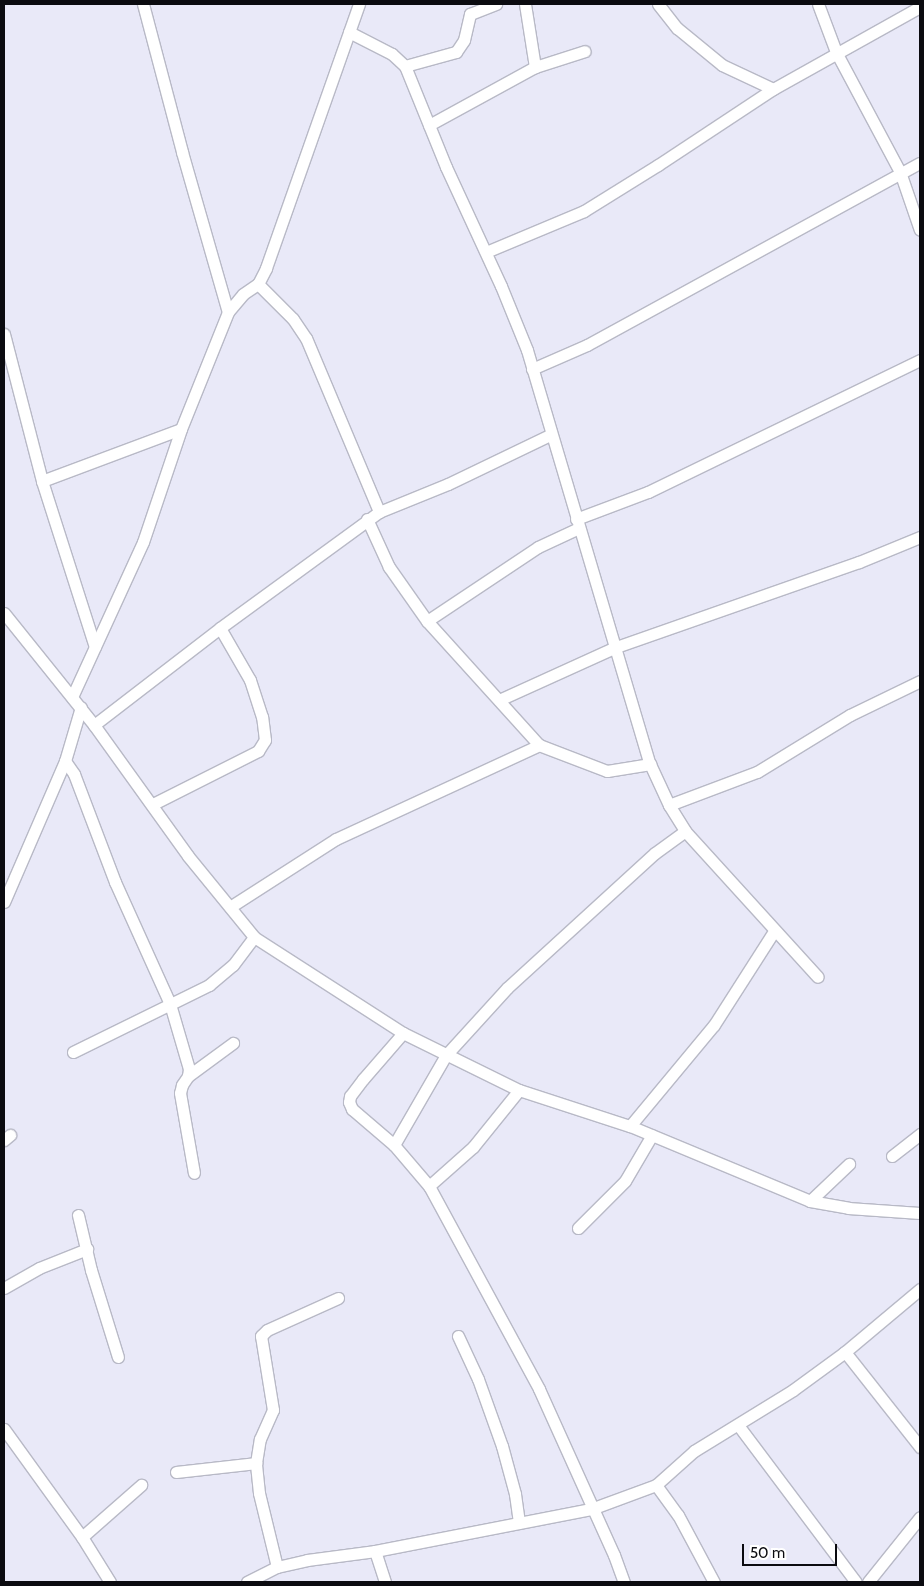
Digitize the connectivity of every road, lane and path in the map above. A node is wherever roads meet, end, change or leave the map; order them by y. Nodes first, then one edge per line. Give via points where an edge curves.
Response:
1 (143, 4) edge
2 (359, 4) edge
3 (496, 4) edge
4 (525, 4) edge
5 (658, 4) edge
6 (818, 4) edge
7 (920, 7) edge
8 (349, 32) junction
9 (585, 51) dead end
10 (836, 52) junction
11 (405, 66) junction
12 (535, 67) junction
13 (773, 88) junction
14 (429, 125) junction
15 (920, 163) edge
16 (900, 172) junction
17 (920, 230) edge
18 (486, 252) junction
19 (258, 284) junction
20 (228, 312) junction
21 (4, 334) edge
22 (920, 360) edge
23 (532, 369) junction
24 (181, 429) junction
25 (550, 435) junction
26 (42, 482) junction
27 (379, 512) junction
28 (367, 519) junction
29 (578, 523) junction
30 (920, 537) edge
31 (4, 613) edge
32 (427, 621) junction
33 (220, 628) junction
34 (95, 647) junction
35 (616, 647) junction
36 (920, 681) edge
37 (72, 697) junction
38 (499, 700) junction
39 (80, 707) junction
40 (94, 725) junction
41 (539, 744) junction
42 (65, 761) junction
43 (650, 764) junction
44 (153, 804) junction
45 (669, 805) junction
46 (685, 831) junction
47 (5, 894) edge
48 (230, 907) junction
49 (774, 931) junction
50 (254, 937) junction
51 (818, 977) dead end
52 (170, 1004) junction
53 (403, 1033) junction
54 (233, 1043) dead end
55 (73, 1052) dead end
56 (446, 1054) junction
57 (188, 1076) junction
58 (519, 1090) junction
59 (630, 1126) junction
60 (920, 1134) edge
61 (652, 1136) junction
62 (394, 1145) junction
63 (892, 1156) dead end
64 (849, 1164) dead end
65 (194, 1173) dead end
66 (429, 1186) junction
67 (810, 1201) junction
68 (920, 1214) edge
69 (78, 1215) dead end
70 (578, 1228) dead end
71 (87, 1249) junction
72 (4, 1288) edge
73 (920, 1289) edge
74 (338, 1298) dead end
75 (458, 1336) dead end
76 (845, 1352) junction
77 (118, 1358) dead end
78 (738, 1425) junction
79 (4, 1429) edge
80 (920, 1447) edge
81 (256, 1463) junction
82 (176, 1472) dead end
83 (656, 1484) junction
84 (141, 1485) dead end
85 (591, 1509) junction
86 (920, 1517) edge
87 (519, 1523) junction
88 (82, 1537) junction
89 (375, 1551) junction
90 (277, 1567) junction
91 (110, 1582) edge
92 (247, 1582) edge
93 (385, 1582) edge
94 (624, 1582) edge
95 (714, 1582) edge
96 (856, 1582) edge
97 (868, 1582) edge

1 - 20 street
2 - 8 street
3 - 11 street via 470,14 464,40 456,52
4 - 12 street
5 - 13 street via 678,28 722,65
6 - 10 street
7 - 10 street
8 - 11 street via 392,54
8 - 19 street
9 - 12 street
10 - 13 street
10 - 16 street
11 - 14 street
12 - 14 street
13 - 18 street via 584,212
14 - 18 street
15 - 16 street
16 - 17 street
16 - 23 street via 587,345
18 - 23 street via 521,334
19 - 20 street via 243,294
19 - 27 street via 293,319 306,338
20 - 24 street
21 - 26 street
22 - 29 street
23 - 25 street
24 - 26 street
24 - 34 street via 143,542
25 - 27 street via 448,484
25 - 29 street
26 - 34 street
27 - 28 street
28 - 32 street via 389,568
28 - 33 street
29 - 32 street
29 - 35 street
30 - 35 street via 859,562
31 - 37 street
32 - 38 street
33 - 40 street
33 - 44 street via 250,680 262,717 264,740 258,751
34 - 37 street
35 - 38 street
35 - 43 street
36 - 45 street via 850,715 757,772
37 - 39 street
38 - 41 street
39 - 40 street
39 - 42 street
40 - 44 street
41 - 43 street via 607,771
41 - 48 street via 336,839
42 - 47 street
42 - 52 street via 77,780 122,898
43 - 45 street
44 - 48 street via 188,856
45 - 46 street
46 - 49 street
46 - 56 street via 655,853 507,988
48 - 50 street
49 - 51 street
49 - 59 street via 714,1025
50 - 52 street via 221,976
50 - 53 street
52 - 55 street
52 - 57 street via 189,1069
53 - 56 street
53 - 62 street via 363,1079 348,1102
54 - 57 street
56 - 58 street
56 - 62 street
57 - 65 street via 180,1093
58 - 59 street
58 - 66 street via 472,1147
59 - 61 street
60 - 63 street
61 - 67 street
61 - 70 street via 625,1181
62 - 66 street
64 - 67 street
66 - 85 street via 539,1389
67 - 68 street
69 - 71 street
71 - 72 street via 39,1268
71 - 77 street
73 - 76 street
74 - 81 street via 261,1336 273,1410 260,1439
75 - 87 street via 478,1379 502,1446
76 - 78 street
76 - 80 street
78 - 83 street via 694,1451
78 - 96 street
79 - 88 street
81 - 82 street
81 - 90 street via 259,1493
83 - 85 street
83 - 95 street via 678,1515
84 - 88 street
85 - 87 street
85 - 94 street
86 - 97 street
87 - 89 street
88 - 91 street
89 - 90 street
89 - 93 street
90 - 92 street

